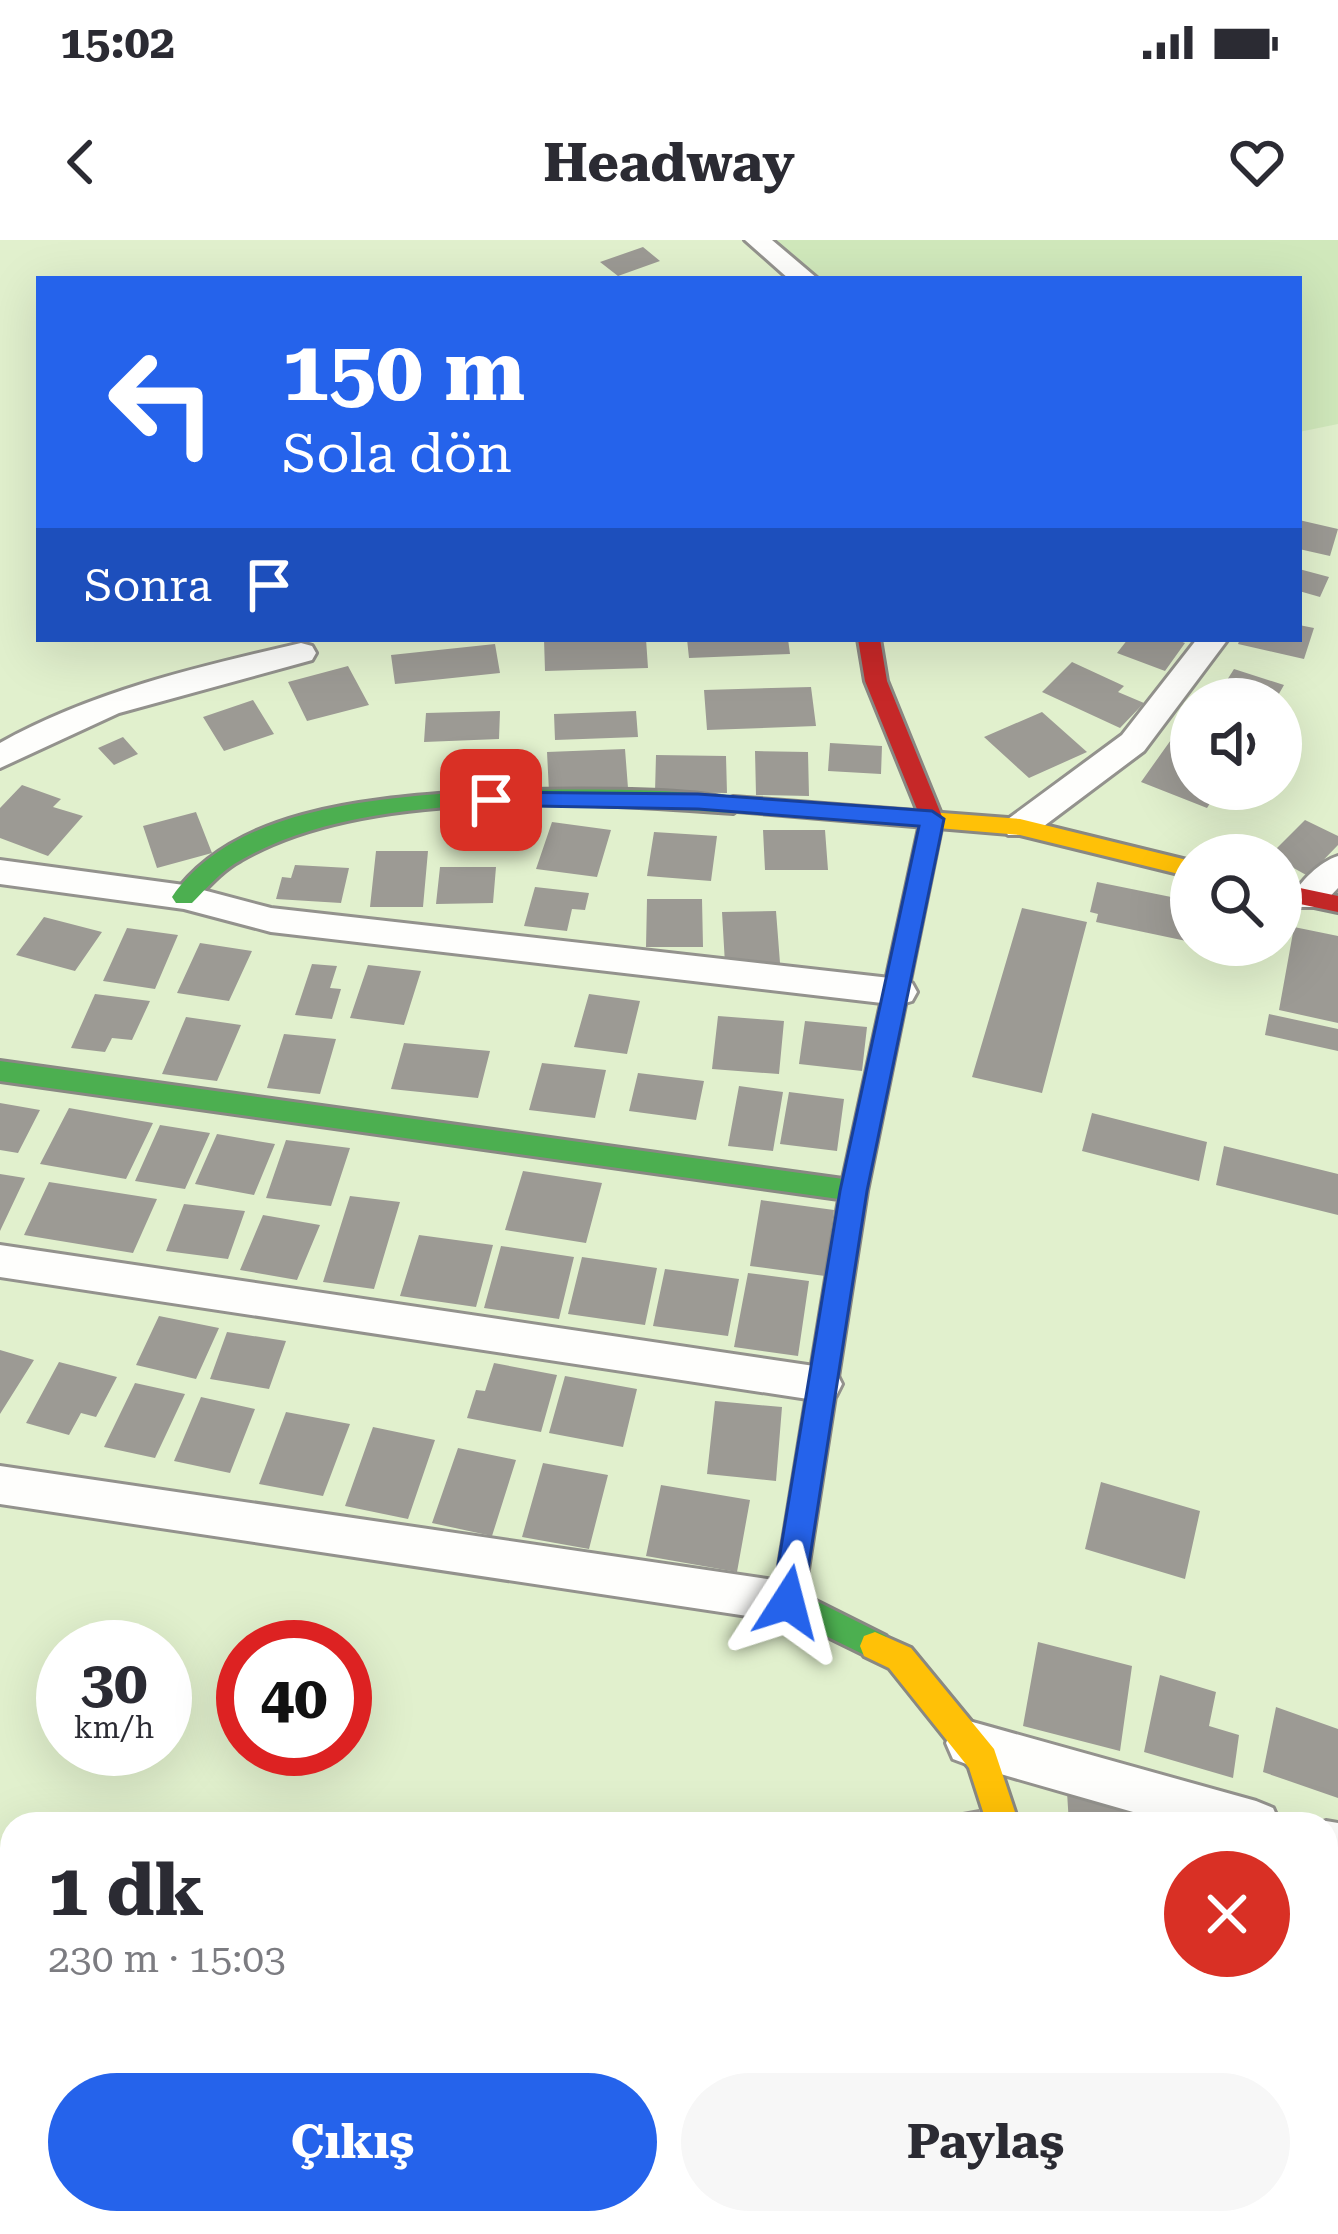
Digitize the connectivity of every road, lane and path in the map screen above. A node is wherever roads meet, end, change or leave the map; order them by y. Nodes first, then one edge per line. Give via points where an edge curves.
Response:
1 (758, 240) edge
2 (801, 276) edge
3 (870, 642) edge
4 (1211, 642) edge
5 (301, 653) dead end
6 (0, 757) edge
7 (932, 819) junction
8 (1020, 827) junction
9 (1170, 864) edge
10 (1338, 868) edge
11 (0, 872) edge
12 (184, 897) junction
13 (1309, 898) edge
14 (898, 992) junction
15 (0, 1071) edge
16 (854, 1191) junction
17 (0, 1261) edge
18 (821, 1384) junction
19 (0, 1485) edge
20 (788, 1602) junction
21 (969, 1743) junction
22 (1000, 1812) edge
23 (1213, 1812) edge

1 - 2 street
3 - 7 street via 876,681
4 - 8 street via 1133,743
5 - 6 street via 160,686
7 - 8 street
7 - 12 street via 698,802 449,799 320,819 232,854
7 - 14 street
8 - 9 street
10 - 13 street
11 - 12 street
12 - 14 street via 271,920
14 - 16 street
15 - 16 street
16 - 18 street
17 - 18 street
18 - 20 street
19 - 20 street
20 - 21 street via 900,1658
21 - 22 street
21 - 23 street

